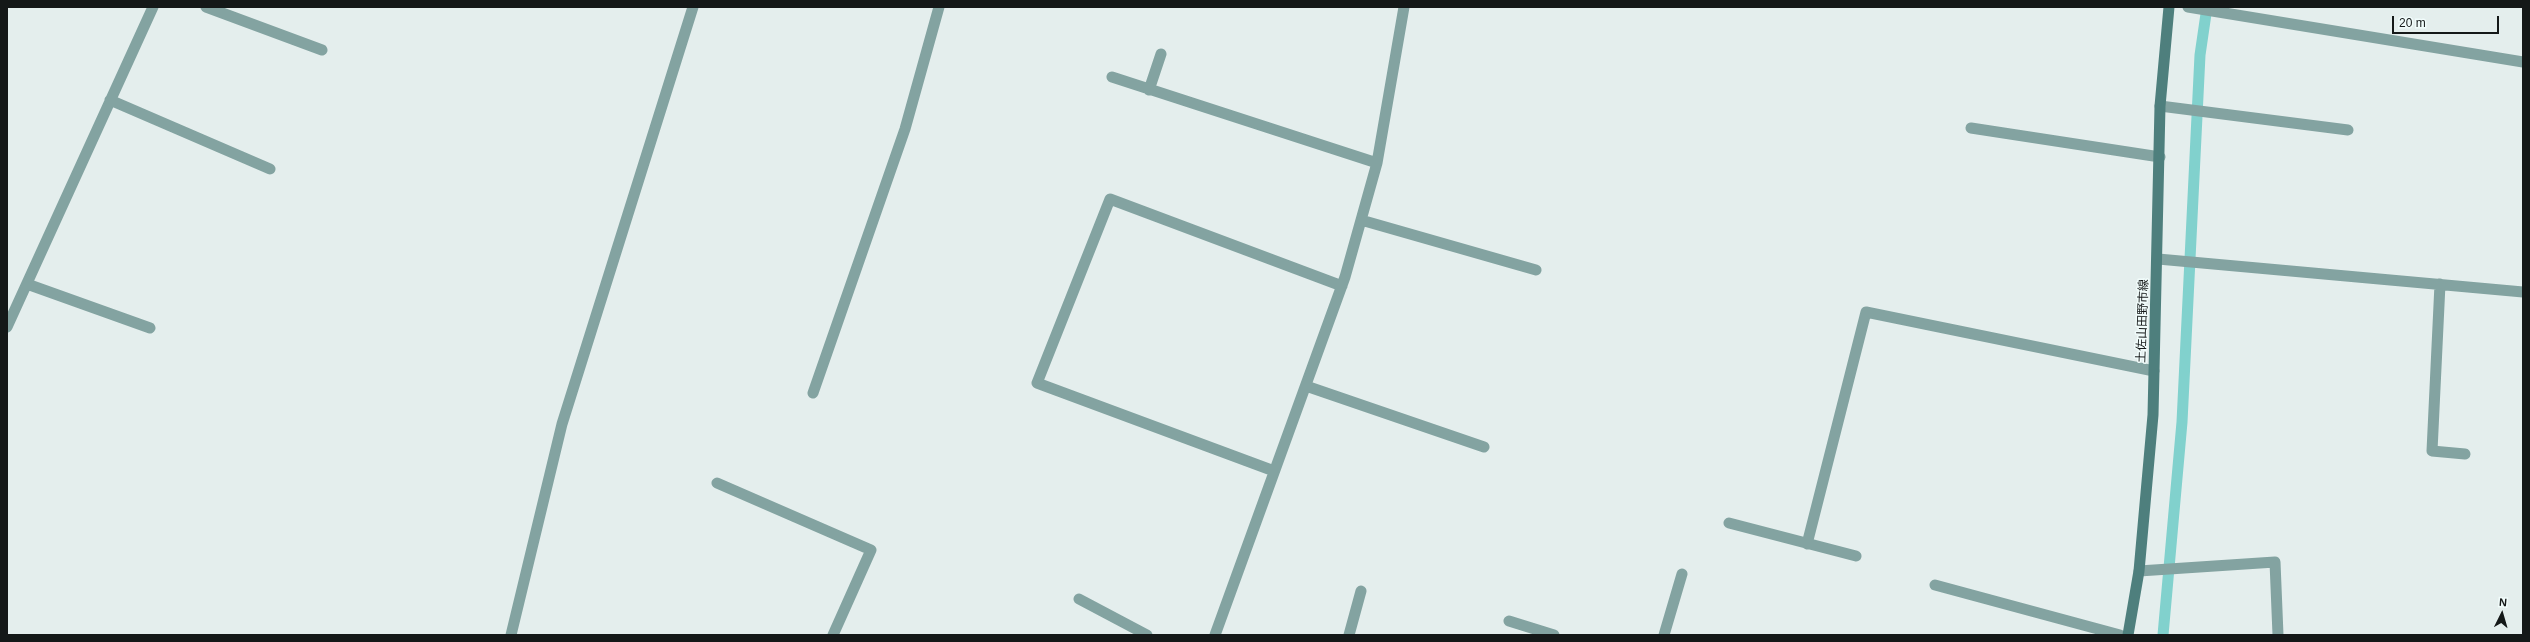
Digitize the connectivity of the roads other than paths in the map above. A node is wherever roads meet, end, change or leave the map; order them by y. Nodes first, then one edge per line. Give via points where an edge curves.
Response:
1 (153, 7) edge
2 (206, 7) edge
3 (693, 7) edge
4 (939, 7) edge
5 (1404, 7) edge
6 (2169, 7) edge
7 (2188, 7) edge
8 (322, 50) dead end
9 (1161, 54) dead end
10 (2523, 62) edge
11 (1112, 77) dead end
12 (1149, 90) junction
13 (110, 100) junction
14 (2160, 106) junction
15 (1971, 128) dead end
16 (2348, 130) dead end
17 (2160, 157) junction
18 (1377, 163) junction
19 (270, 169) dead end
20 (1361, 220) junction
21 (2162, 259) junction
22 (1536, 270) dead end
23 (27, 284) junction
24 (2440, 284) junction
25 (1342, 286) junction
26 (2523, 292) edge
27 (7, 327) edge
28 (150, 328) dead end
29 (2154, 371) junction
30 (1306, 386) junction
31 (813, 393) dead end
32 (1484, 447) dead end
33 (2465, 454) dead end
34 (1274, 471) junction
35 (717, 484) dead end
36 (1728, 523) dead end
37 (1807, 544) junction
38 (1856, 556) dead end
39 (2142, 571) junction
40 (1682, 574) dead end
41 (1935, 585) dead end
42 (1361, 592) dead end
43 (1079, 599) dead end
44 (1510, 621) dead end
45 (511, 635) edge
46 (833, 635) edge
47 (1147, 635) edge
48 (1215, 635) edge
49 (1349, 635) edge
50 (1554, 635) edge
51 (1664, 635) edge
52 (2120, 635) edge
53 (2128, 635) edge
54 (2278, 635) edge

1 - 13 street
2 - 8 street
3 - 45 street via 562,424
4 - 31 street via 905,129
5 - 18 street
6 - 14 main road, 土佐山田野市線
7 - 10 street
9 - 12 street
11 - 12 street
12 - 18 street
13 - 19 street
13 - 23 street
14 - 16 street
14 - 17 main road, 土佐山田野市線
15 - 17 street
17 - 21 main road, 土佐山田野市線
18 - 20 street
20 - 22 street
20 - 25 street
21 - 24 street
21 - 29 main road, 土佐山田野市線
23 - 27 street
23 - 28 street
24 - 26 street
24 - 33 street via 2432,451
25 - 30 street
25 - 34 street via 1110,199 1037,383
29 - 37 street via 1866,312
29 - 39 main road, 土佐山田野市線
30 - 32 street
30 - 34 street
34 - 48 street
35 - 46 street via 871,550
36 - 37 street
37 - 38 street
39 - 53 main road, 土佐山田野市線
39 - 54 street via 2275,562
40 - 51 street
41 - 52 street
42 - 49 street
43 - 47 street
44 - 50 street

